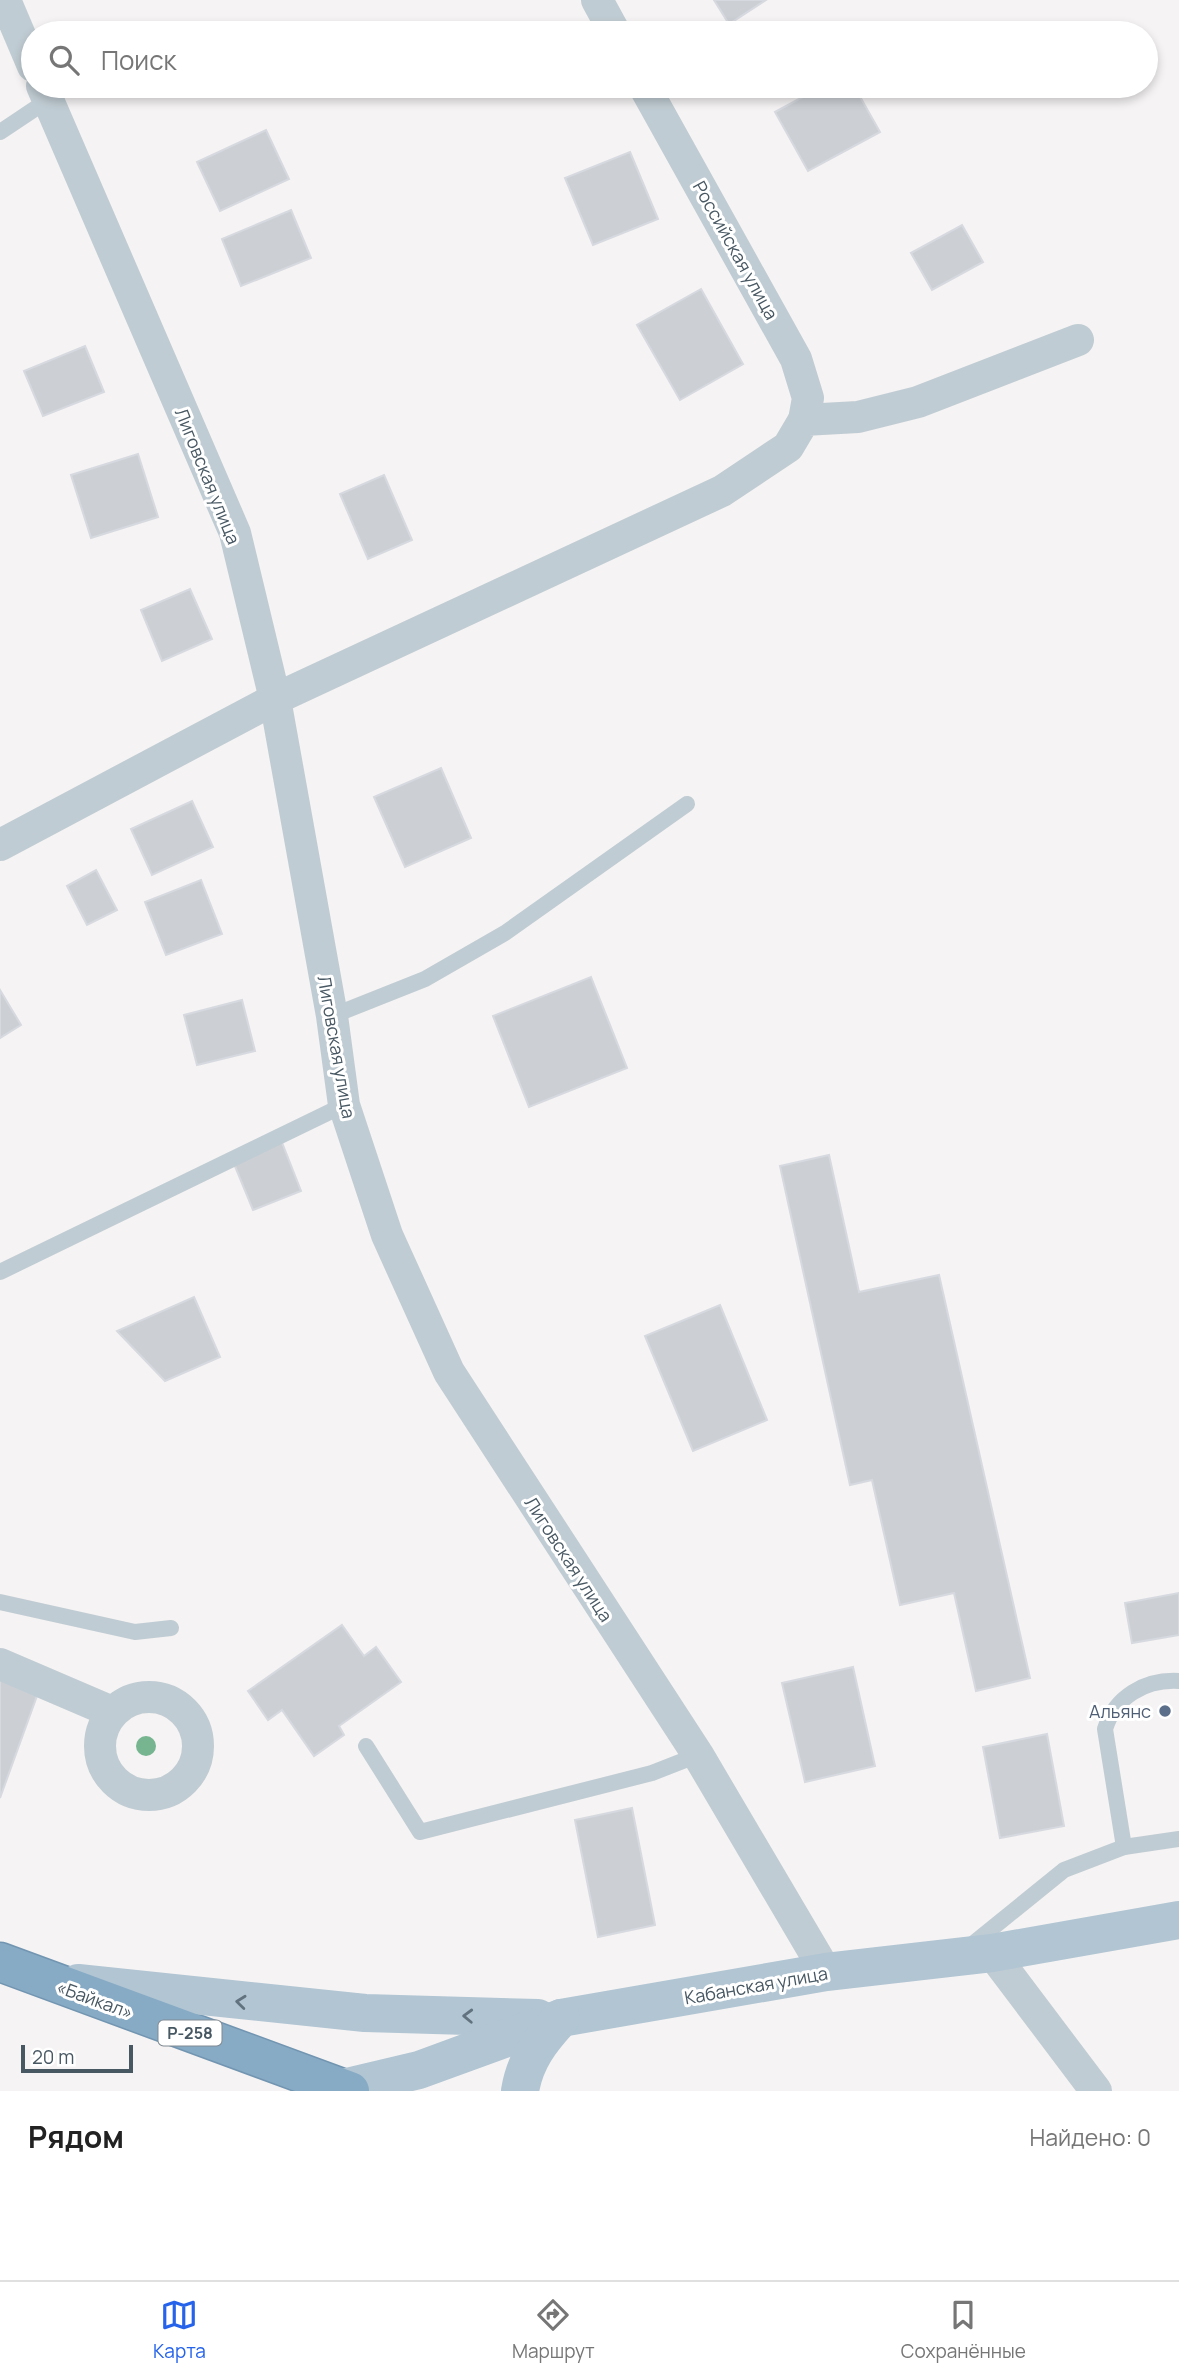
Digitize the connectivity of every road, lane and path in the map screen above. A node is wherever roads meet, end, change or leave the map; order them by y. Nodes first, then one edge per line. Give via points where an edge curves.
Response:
1 (5, 0) edge
2 (597, 0) edge
3 (608, 21) edge
4 (21, 38) edge
5 (39, 98) edge
6 (47, 98) edge
7 (651, 98) edge
8 (0, 132) edge
9 (1078, 340) dead end
10 (804, 420) junction
11 (275, 699) junction
12 (687, 804) dead end
13 (0, 845) edge
14 (332, 1016) junction
15 (344, 1105) junction
16 (0, 1272) edge
17 (0, 1602) edge
18 (171, 1628) dead end
19 (0, 1664) edge
20 (1179, 1681) edge
21 (112, 1712) dead end
22 (366, 1746) dead end
23 (698, 1755) junction
24 (1179, 1839) edge
25 (1124, 1847) junction
26 (1179, 1920) edge
27 (974, 1955) junction
28 (0, 1962) edge
29 (827, 1972) junction
30 (38, 1978) junction
31 (561, 2018) junction
32 (346, 2090) edge
33 (520, 2091) edge
34 (1096, 2091) edge

1 - 4 street
2 - 3 street
5 - 8 lane
6 - 11 street, Лиговская улица via 235,533
7 - 10 street, Российская улица via 796,359 808,398
9 - 10 street via 918,401 858,416
10 - 11 street via 788,447 722,491
11 - 13 street
11 - 14 street, Лиговская улица
12 - 14 lane via 505,933 425,979
14 - 15 street, Лиговская улица
15 - 16 lane
15 - 23 street, Лиговская улица via 387,1235 449,1373
17 - 18 lane via 135,1632
19 - 21 street
20 - 25 lane via 1149,1684 1123,1697 1105,1729
22 - 23 lane via 421,1832 652,1773
23 - 29 street, Лиговская улица
24 - 25 lane
25 - 27 lane via 1064,1870
26 - 27 main road, Кабанская улица
27 - 29 main road, Кабанская улица
27 - 34 street
28 - 30 highway, «Байкал» / Р-258
29 - 31 main road, Кабанская улица
31 -> 30 main road via 365,2013
30 - 32 highway, «Байкал» / Р-258
31 - 32 main road, Кабанская улица via 419,2070
31 - 33 main road via 536,2046 523,2071

